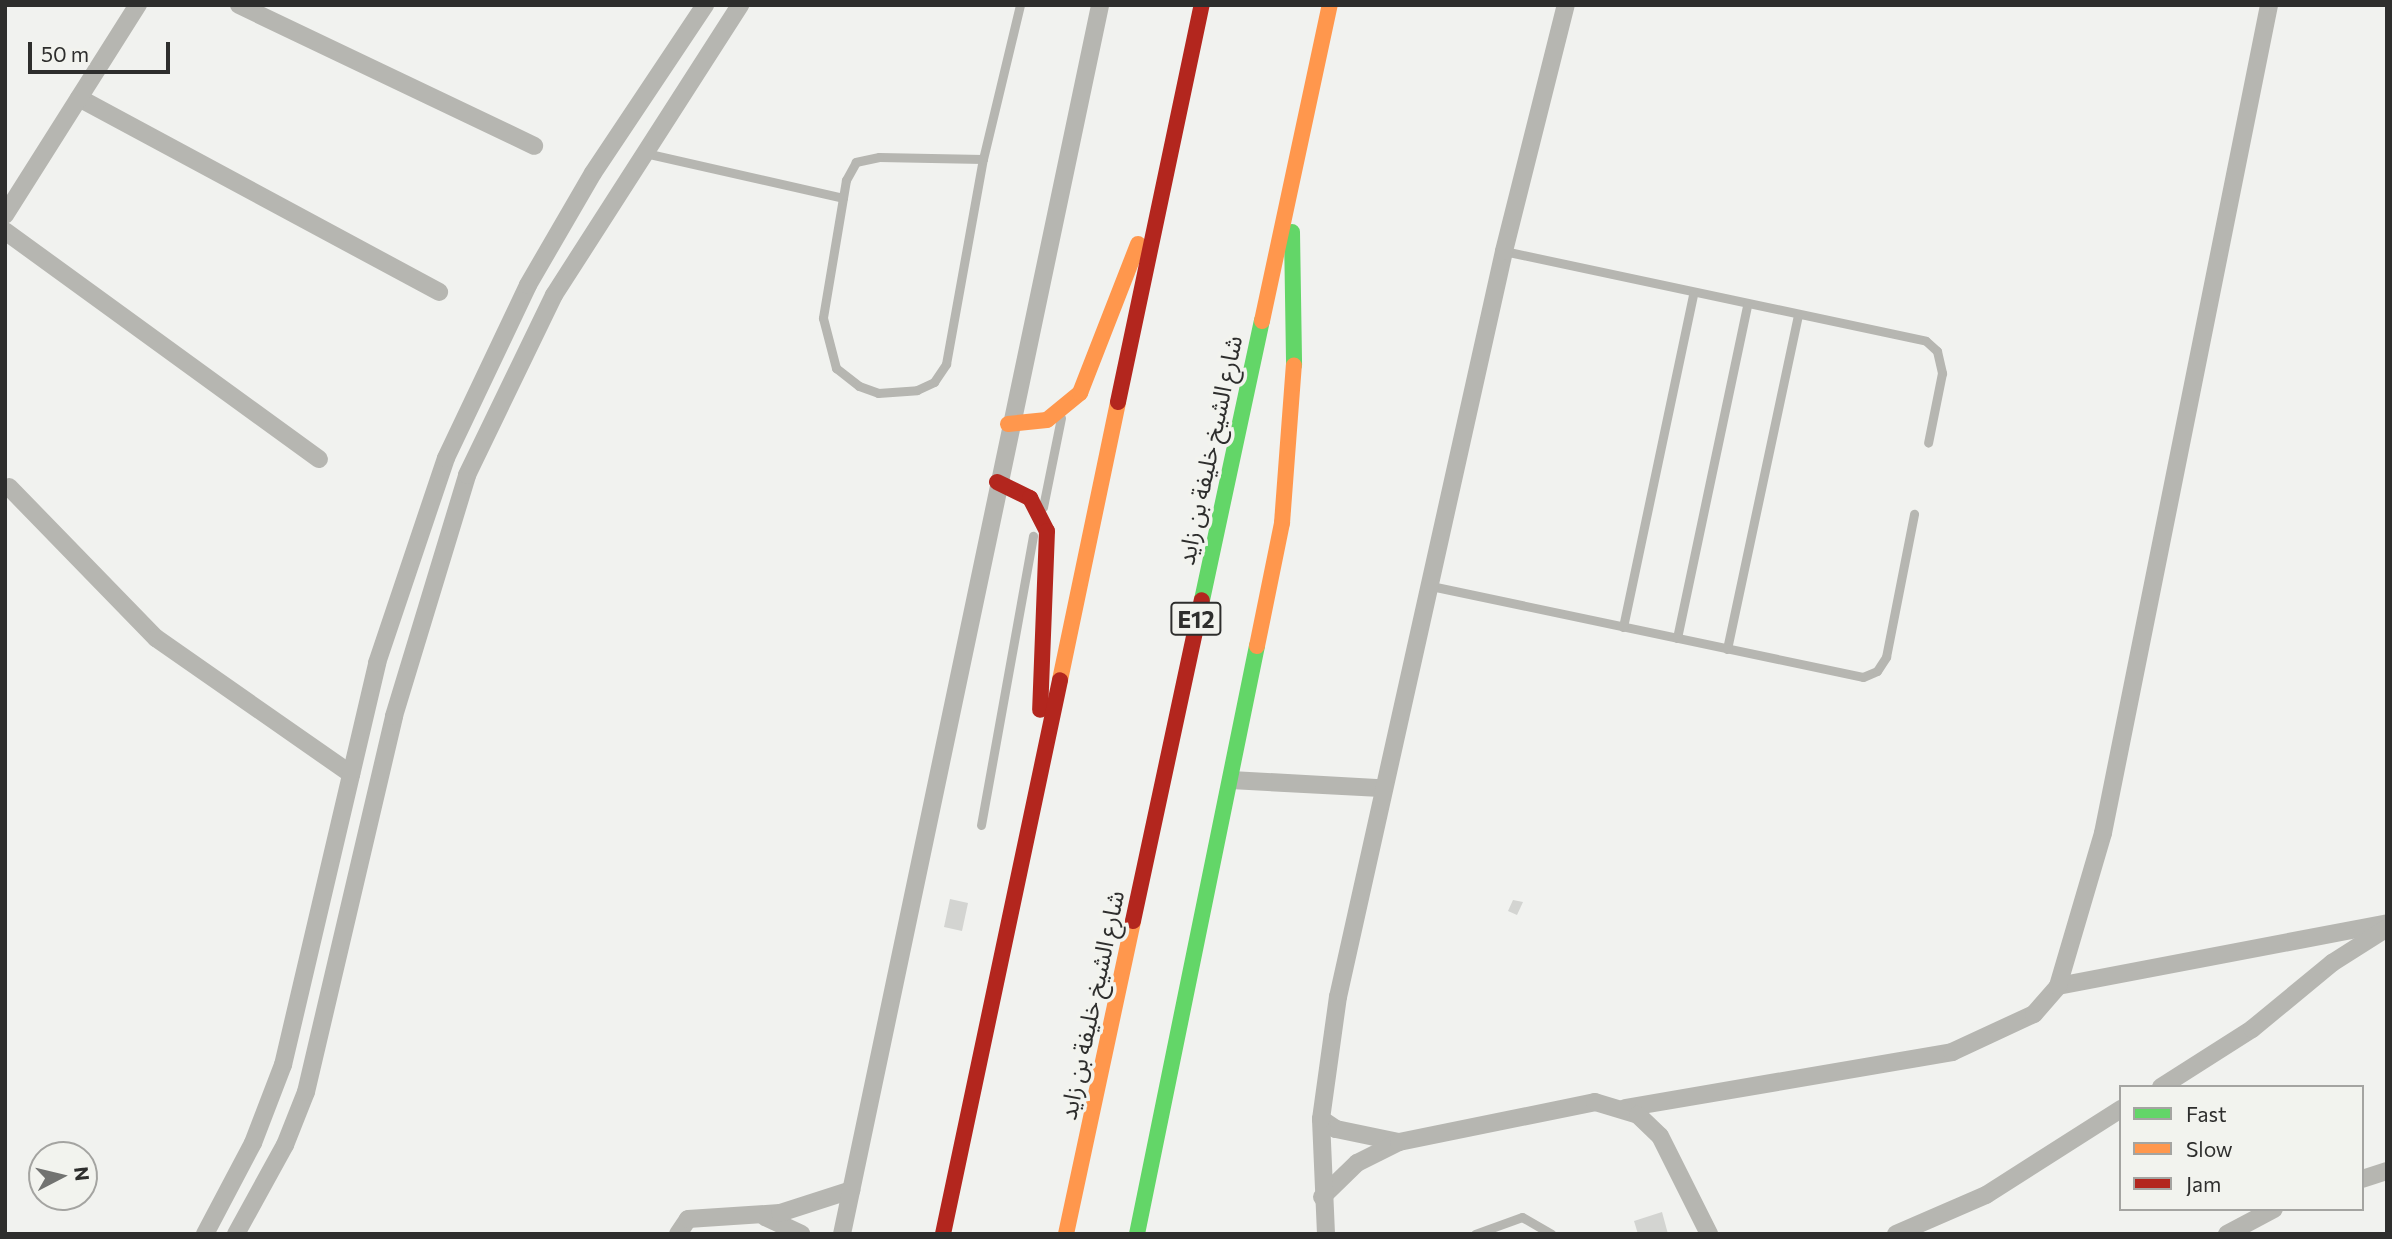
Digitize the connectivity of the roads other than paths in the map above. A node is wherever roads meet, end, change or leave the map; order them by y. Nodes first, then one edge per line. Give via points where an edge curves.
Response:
1 (138, 5) edge
2 (239, 5) edge
3 (705, 5) edge
4 (740, 5) edge
5 (1020, 5) edge
6 (1100, 5) edge
7 (1202, 5) edge
8 (1330, 5) edge
9 (1566, 5) edge
10 (2269, 5) edge
11 (79, 98) junction
12 (534, 146) dead end
13 (645, 153) junction
14 (983, 159) junction
15 (1291, 183) junction
16 (1162, 196) junction
17 (843, 198) junction
18 (5, 215) edge
19 (5, 231) edge
20 (1504, 251) junction
21 (439, 292) dead end
22 (1693, 294) junction
23 (1748, 305) junction
24 (1798, 316) junction
25 (1061, 412) junction
26 (1008, 424) junction
27 (1928, 443) dead end
28 (319, 459) dead end
29 (997, 482) junction
30 (9, 487) dead end
31 (1041, 513) junction
32 (1914, 514) dead end
33 (1431, 586) junction
34 (1623, 627) junction
35 (1677, 638) junction
36 (1727, 649) junction
37 (1042, 766) junction
38 (351, 774) junction
39 (1231, 780) junction
40 (1381, 788) junction
41 (981, 825) dead end
42 (2387, 926) edge
43 (2058, 986) junction
44 (2164, 1085) edge
45 (1625, 1108) junction
46 (2119, 1110) edge
47 (1321, 1119) junction
48 (1399, 1142) junction
49 (2387, 1171) edge
50 (2364, 1178) edge
51 (851, 1190) junction
52 (1322, 1197) junction
53 (2270, 1211) edge
54 (755, 1214) junction
55 (205, 1234) edge
56 (236, 1234) edge
57 (678, 1234) edge
58 (801, 1234) edge
59 (842, 1234) edge
60 (943, 1234) edge
61 (1066, 1234) edge
62 (1137, 1234) edge
63 (1326, 1234) edge
64 (1475, 1234) edge
65 (1552, 1234) edge
66 (1709, 1234) edge
67 (1896, 1234) edge
68 (2227, 1234) edge

1 - 11 street
2 - 12 street
3 - 38 street via 593,173 528,285 471,398 400,591
4 - 13 street
5 - 14 lane
6 - 26 street
7 - 16 highway
8 - 15 highway, شارع الشيخ خليفة بن زايد / E12
9 - 20 street
10 - 43 street via 2103,833
11 - 18 street
11 - 21 street
13 - 17 lane
13 - 56 street via 554,295 467,475 394,716 306,1092 285,1145
14 - 17 lane via 897,155 856,162
14 - 17 lane via 946,364 934,382 918,390 878,393 859,386 836,368 826,347 823,318
15 - 39 highway via 1295,345 1288,478
15 - 61 highway, شارع الشيخ خليفة بن زايد / E12
16 - 25 highway via 1121,284 1086,380
16 - 37 highway
19 - 28 street
20 - 22 lane
20 - 33 street
22 - 23 lane
22 - 34 lane
23 - 24 lane
23 - 35 lane
24 - 27 lane via 1912,336 1932,345 1942,373
24 - 36 lane
25 - 26 highway via 1037,423
25 - 31 lane via 1058,454
26 - 29 street
29 - 31 highway via 1022,492
29 - 51 street
30 - 38 street via 156,638
31 - 37 highway via 1048,541 1040,663
31 - 41 lane
32 - 36 lane via 1886,657 1878,671 1856,676
33 - 34 lane
33 - 40 street
34 - 35 lane
35 - 36 lane
37 - 60 highway
38 - 55 street via 283,1065 253,1143
39 - 40 street
39 - 62 highway
40 - 47 street via 1338,997
42 - 43 street
42 - 44 street via 2241,1037
43 - 45 street via 2034,1014 1952,1052
45 - 48 street via 1580,1102
45 - 66 street via 1660,1136
46 - 67 street via 1986,1195
47 - 48 street via 1336,1129
47 - 52 street
48 - 52 street via 1357,1163
49 - 50 street
51 - 54 street via 804,1208
51 - 59 street
52 - 63 street
53 - 68 street
54 - 57 street via 698,1216 688,1219
54 - 58 street
64 - 65 lane via 1522,1217

